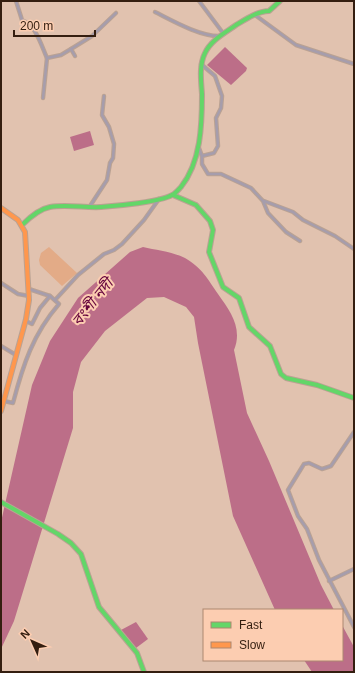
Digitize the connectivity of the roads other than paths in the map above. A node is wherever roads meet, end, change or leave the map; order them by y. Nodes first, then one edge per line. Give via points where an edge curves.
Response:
1 (16, 1) edge
2 (199, 1) edge
3 (280, 1) edge
4 (116, 12) dead end
5 (155, 12) dead end
6 (255, 15) junction
7 (223, 34) junction
8 (219, 36) junction
9 (71, 49) junction
10 (75, 56) dead end
11 (48, 58) junction
12 (201, 64) junction
13 (354, 64) edge
14 (104, 96) dead end
15 (43, 98) dead end
16 (198, 148) junction
17 (202, 156) junction
18 (173, 195) junction
19 (159, 199) junction
20 (263, 201) junction
21 (90, 206) junction
22 (1, 208) edge
23 (22, 225) junction
24 (300, 241) dead end
25 (354, 249) edge
26 (1, 283) edge
27 (29, 289) junction
28 (29, 296) junction
29 (50, 296) junction
30 (55, 300) junction
31 (26, 321) junction
32 (1, 346) edge
33 (17, 355) junction
34 (354, 398) edge
35 (4, 401) junction
36 (1, 410) edge
37 (354, 432) edge
38 (1, 502) edge
39 (354, 569) edge
40 (329, 581) junction
41 (354, 627) edge
42 (144, 672) edge

1 - 11 street via 21,18 33,28
2 - 7 street
3 - 6 street via 269,11
4 - 9 street via 92,36
5 - 8 street via 185,26
6 - 7 street
6 - 13 street via 296,45
7 - 8 street
8 - 12 street via 205,52
9 - 10 street
9 - 11 street
11 - 15 street
12 - 16 street via 203,93
12 - 17 street via 215,76 222,96 216,122 218,146 214,153
14 - 21 street via 102,115 114,144 113,158 107,180
16 - 17 street
16 - 18 street via 190,173
17 - 20 street via 202,164 208,174 216,173 231,178 251,188
18 - 19 street
18 - 34 street via 196,205 210,221 213,230 209,252 223,287 239,298 249,327 270,346 283,376
19 - 21 street
19 - 30 street via 122,244 78,274
20 - 24 street via 268,213 286,232
20 - 25 street via 293,212
21 - 23 street via 49,207
22 - 23 street
23 - 27 street via 25,232
26 - 28 street via 18,294
27 - 28 street
27 - 29 street
28 - 31 street
29 - 30 street
29 - 31 street via 32,324
30 - 35 street via 59,304 42,327 23,365 12,403
31 - 33 street
32 - 33 street
33 - 35 street
35 - 36 street
37 - 40 street via 331,466 322,469 309,463 304,464 288,490
38 - 42 street via 58,534 81,554 99,607 137,653
39 - 40 street
40 - 41 street

